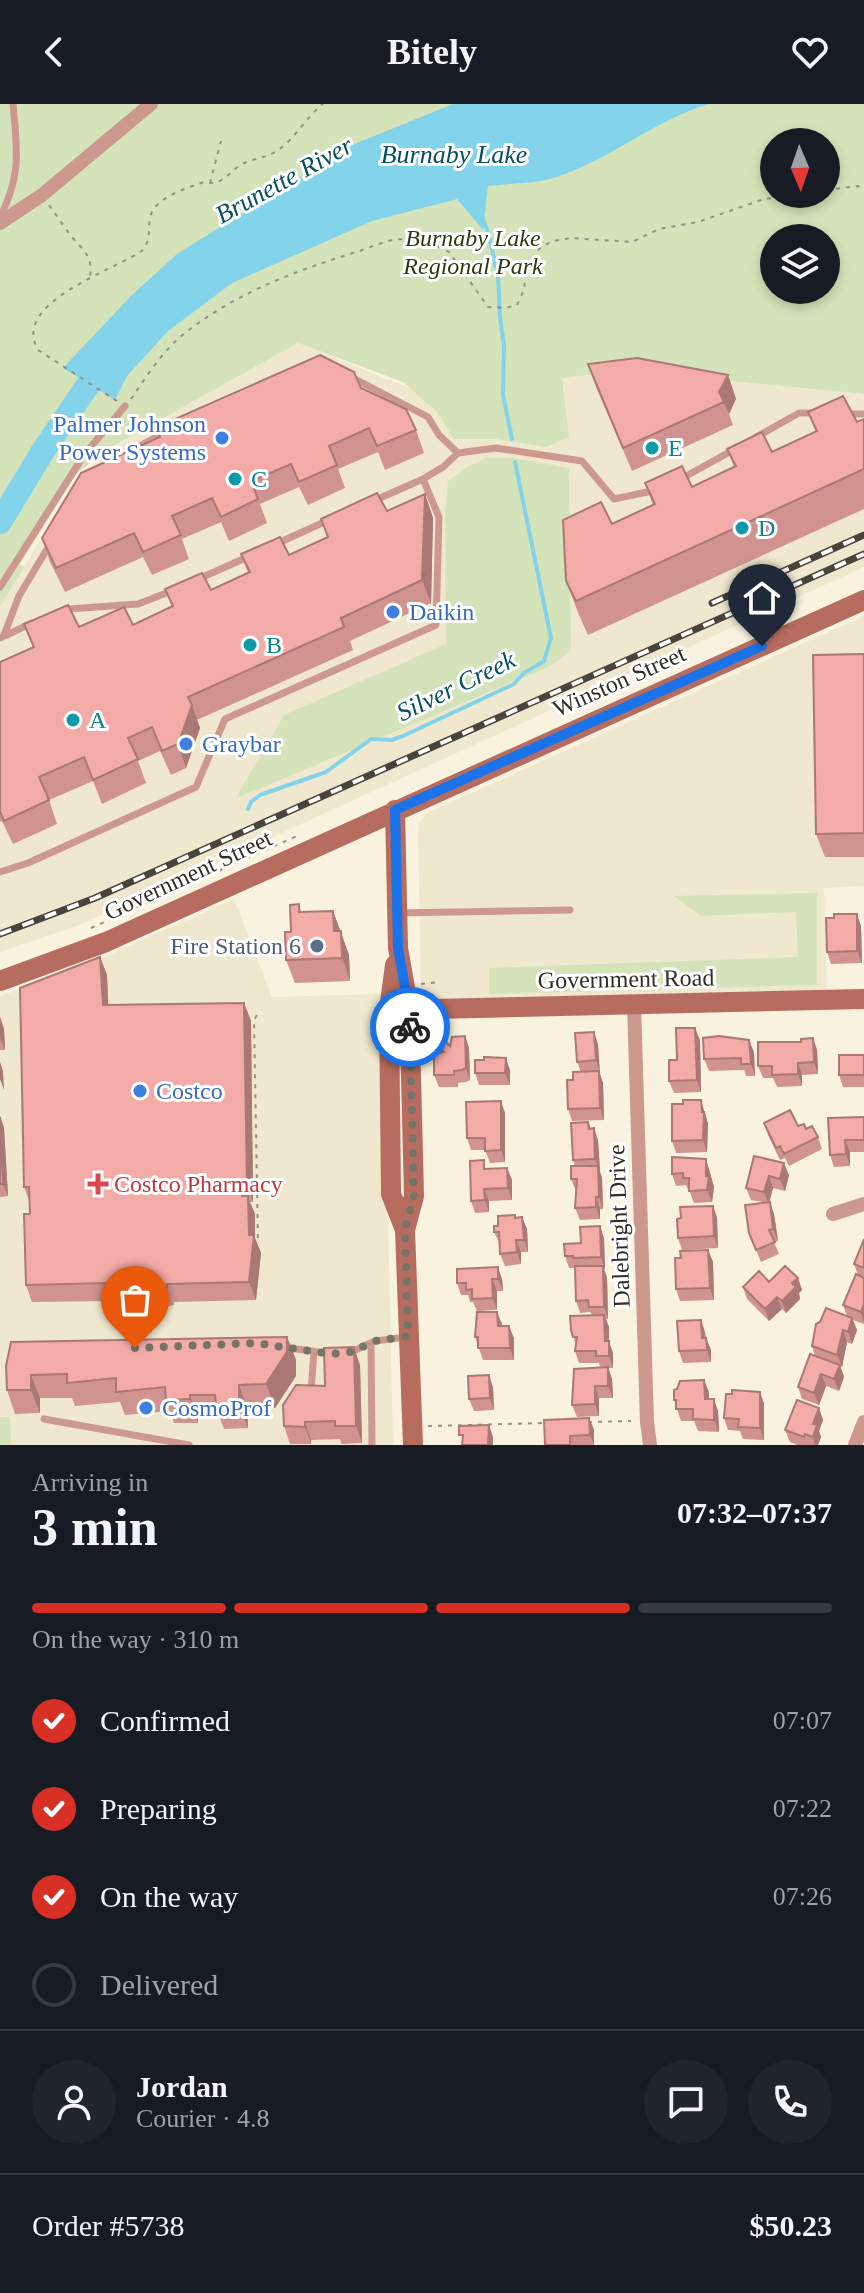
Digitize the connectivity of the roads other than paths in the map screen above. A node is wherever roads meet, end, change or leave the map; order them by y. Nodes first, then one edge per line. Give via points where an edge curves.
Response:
1 (13, 104) edge
2 (151, 104) edge
3 (0, 220) edge
4 (344, 373) edge
5 (125, 406) road end
6 (825, 413) edge
7 (838, 414) edge
8 (864, 414) edge
9 (172, 429) edge
10 (458, 453) junction
11 (122, 455) edge
12 (423, 479) junction
13 (366, 504) edge
14 (337, 516) edge
15 (58, 531) edge
16 (269, 548) edge
17 (256, 553) edge
18 (193, 581) edge
19 (0, 587) edge
20 (181, 587) edge
21 (864, 600) edge
22 (56, 614) edge
23 (43, 619) edge
24 (2, 636) edge
25 (395, 810) junction
26 (0, 872) edge
27 (570, 910) dead end
28 (397, 913) junction
29 (0, 981) edge
30 (864, 999) edge
31 (634, 1005) junction
32 (399, 1010) junction
33 (864, 1204) edge
34 (833, 1214) dead end
35 (408, 1336) junction
36 (371, 1343) junction
37 (273, 1345) edge
38 (314, 1352) junction
39 (302, 1399) edge
40 (44, 1419) dead end
41 (864, 1422) edge
42 (189, 1445) edge
43 (372, 1445) edge
44 (413, 1445) edge
45 (650, 1445) edge
46 (855, 1445) edge

1 - 3 lane via 16,173
2 - 3 street via 42,195
4 - 10 lane via 428,417
5 - 19 lane via 84,455
6 - 10 lane via 799,413 664,488 614,499 582,461 496,448
7 - 8 lane
9 - 11 lane
10 - 12 lane
12 - 13 lane
12 - 26 lane via 439,517 436,625 225,719 196,787
14 - 16 lane
15 - 24 lane
17 - 18 lane
20 - 22 lane via 138,604
21 - 25 street, Winston Street
23 - 24 lane
25 - 28 street
25 - 29 street, Government Street via 106,942
27 - 28 lane
28 - 32 street
30 - 31 street, Government Road
31 - 32 street, Government Road
31 - 45 street, Dalebright Drive
32 - 35 street via 414,1196 405,1230
33 - 34 street
35 - 36 lane
35 - 44 street
36 - 38 lane via 351,1352
36 - 43 lane
37 - 38 lane
38 - 39 lane via 311,1391
40 - 42 lane
41 - 46 street

